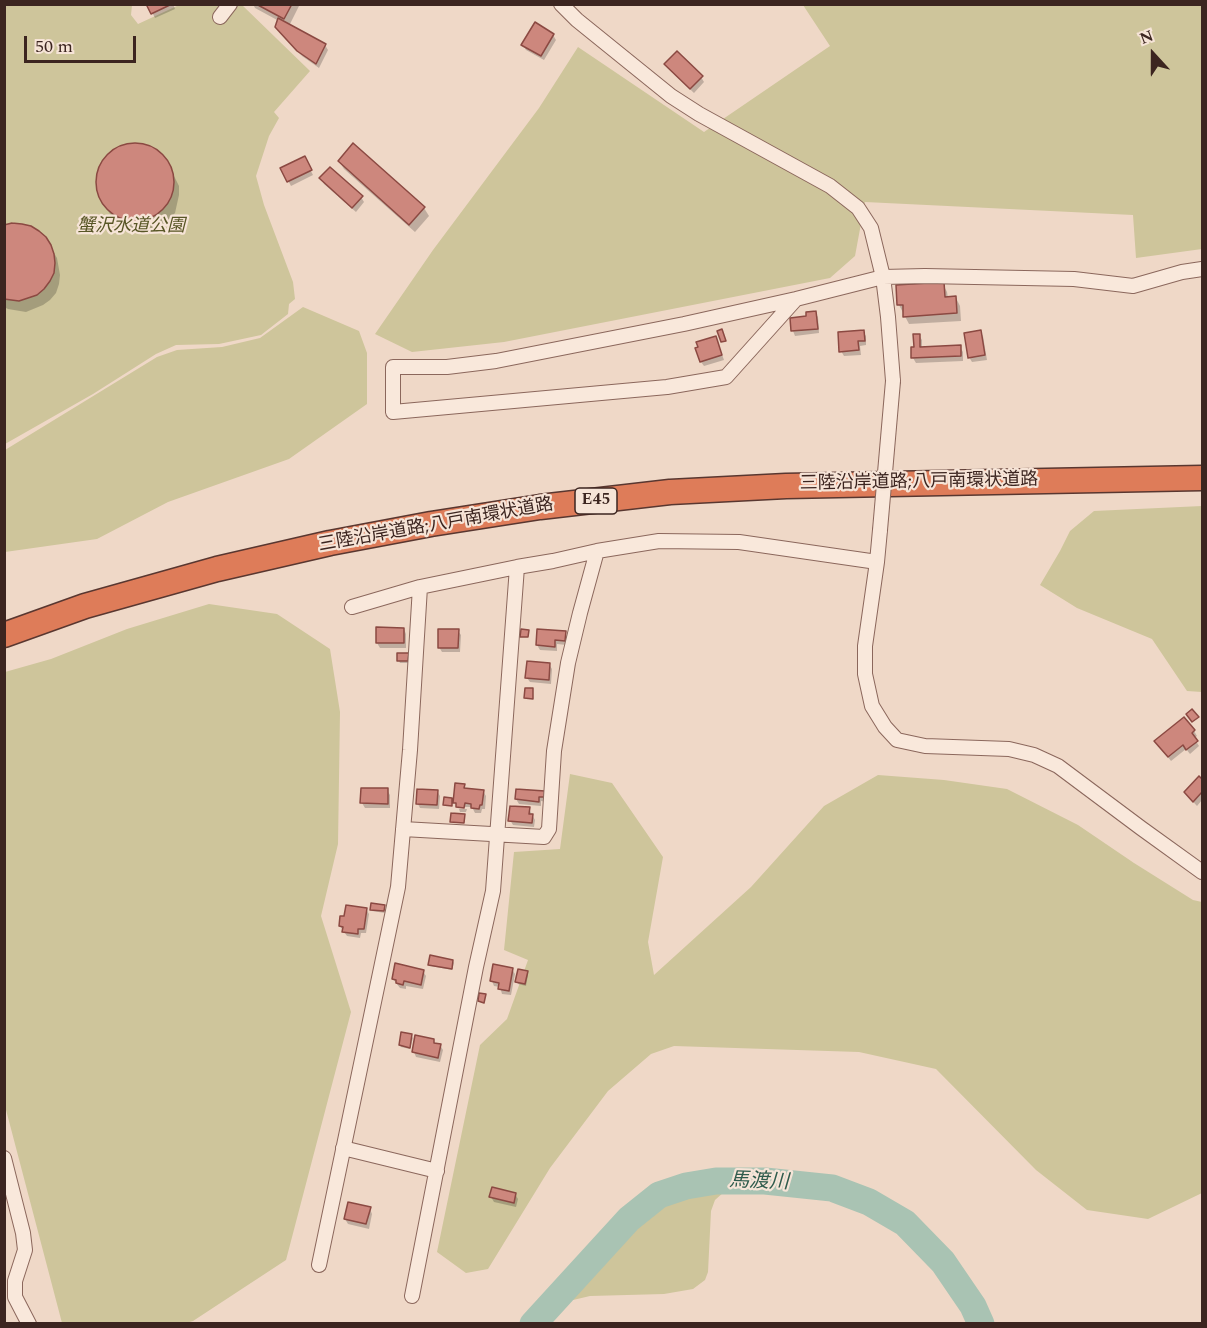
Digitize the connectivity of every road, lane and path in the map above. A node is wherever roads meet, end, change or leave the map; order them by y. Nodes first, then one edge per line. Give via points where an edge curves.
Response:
1 (230, 4) edge
2 (561, 4) edge
3 (220, 16) dead end
4 (1203, 269) edge
5 (883, 277) junction
6 (796, 299) junction
7 (1203, 478) edge
8 (597, 551) junction
9 (877, 562) junction
10 (517, 567) junction
11 (420, 587) junction
12 (352, 607) dead end
13 (4, 635) edge
14 (403, 829) junction
15 (498, 834) junction
16 (1203, 872) edge
17 (343, 1148) junction
18 (4, 1158) edge
19 (437, 1171) junction
20 (319, 1265) dead end
21 (412, 1296) dead end
22 (30, 1323) edge

1 - 3 street
2 - 5 street via 671,96 830,186 858,208 871,228
4 - 5 street via 1133,286 1074,279
5 - 6 street
5 - 9 street, bridge via 893,381
6 - 6 street via 726,377 667,387 393,412 393,367 496,361
7 - 13 highway, 三陸沿岸道路;八戸南環状道路 / E45 via 786,486 670,492 540,507 330,543 229,566 85,606
8 - 9 street via 659,541 739,542
8 - 10 street
8 - 15 street via 568,663 554,751 549,830 544,837
9 - 16 street via 865,674 872,705 897,740 924,746 1034,755 1058,766
10 - 11 street
10 - 15 street
11 - 12 street
11 - 14 street
14 - 15 street
14 - 17 street via 398,887
15 - 19 street via 493,891
17 - 19 street
17 - 20 street
18 - 22 street via 25,1250 15,1281 15,1298
19 - 21 street

